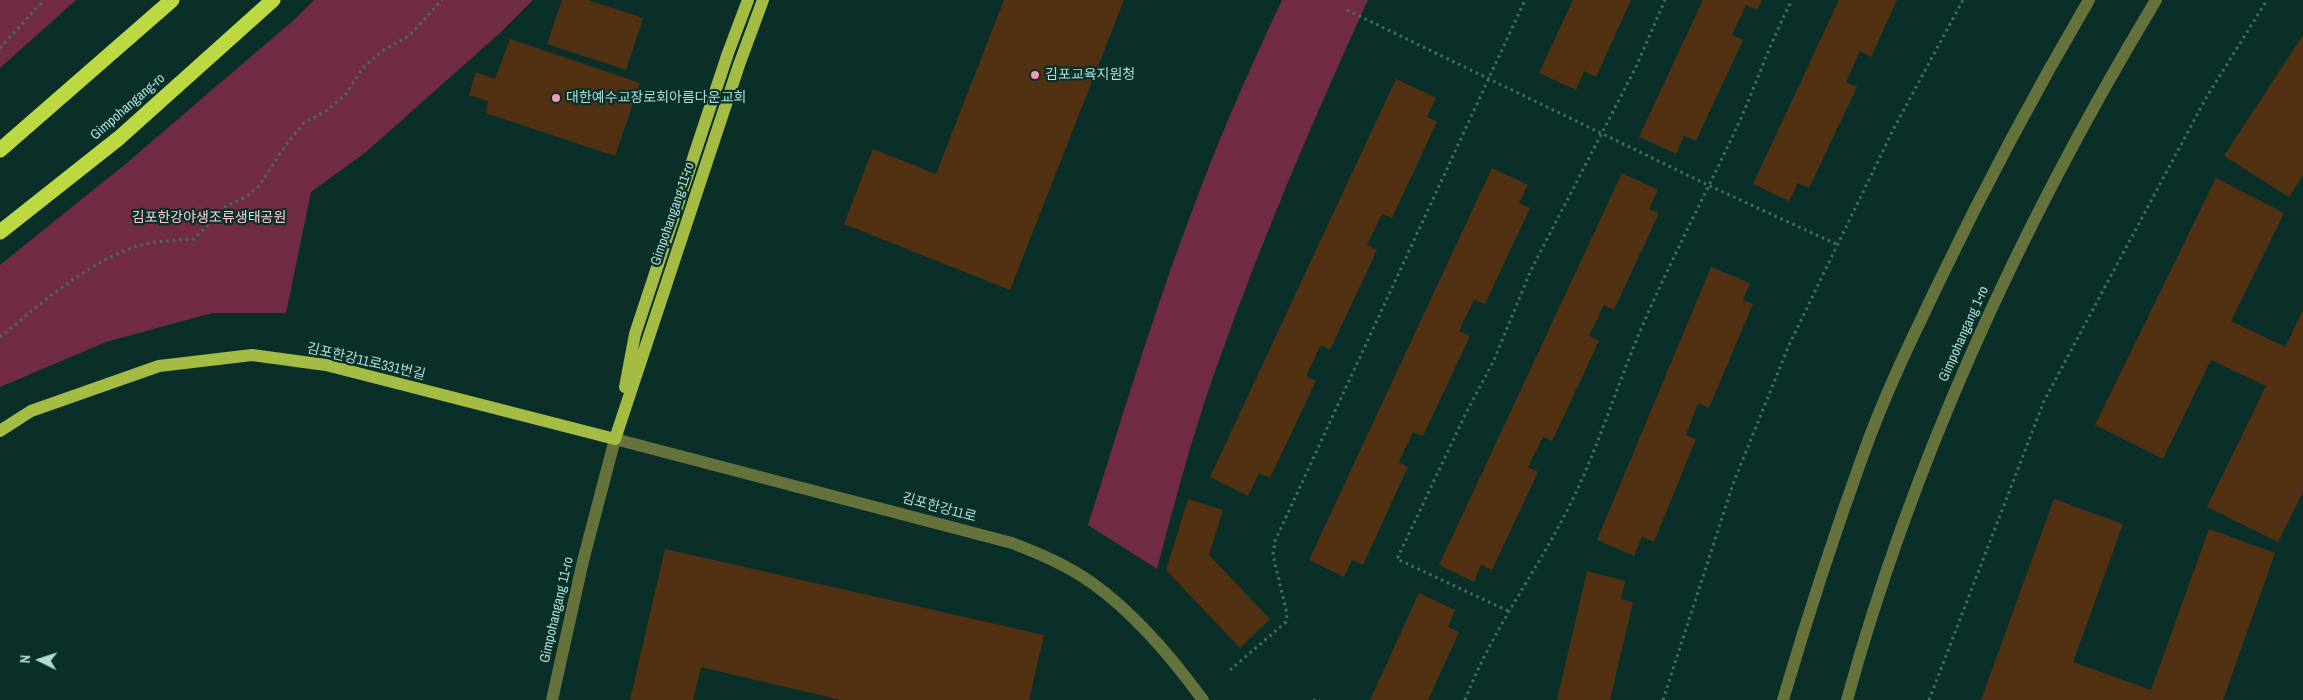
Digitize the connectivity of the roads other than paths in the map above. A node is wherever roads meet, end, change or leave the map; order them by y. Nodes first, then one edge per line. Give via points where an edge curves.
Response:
1 (172, 0) edge
2 (273, 0) edge
3 (748, 0) edge
4 (763, 0) edge
5 (2089, 0) edge
6 (2156, 0) edge
7 (0, 150) edge
8 (0, 232) edge
9 (0, 431) edge
10 (615, 439) junction
11 (552, 700) edge
12 (1203, 700) edge
13 (1783, 700) edge
14 (1847, 700) edge

1 - 7 highway
2 - 8 highway, Gimpohangang-ro via 119,138
3 - 10 main road, Gimpohangang 11-ro via 635,334
4 - 10 main road, Gimpohangang 11-ro
5 - 13 street via 2036,91 1973,211 1915,332 1863,453
6 - 14 street, Gimpohangang 1-ro via 2110,77 2051,188 1997,297 1937,431 1899,535
9 - 10 main road, 김포한강11로331번길 via 31,410 158,366 252,355 326,365
10 - 11 street, Gimpohangang 11-ro
10 - 12 street, 김포한강11로 via 1012,543 1040,554 1091,582 1118,604 1148,634

